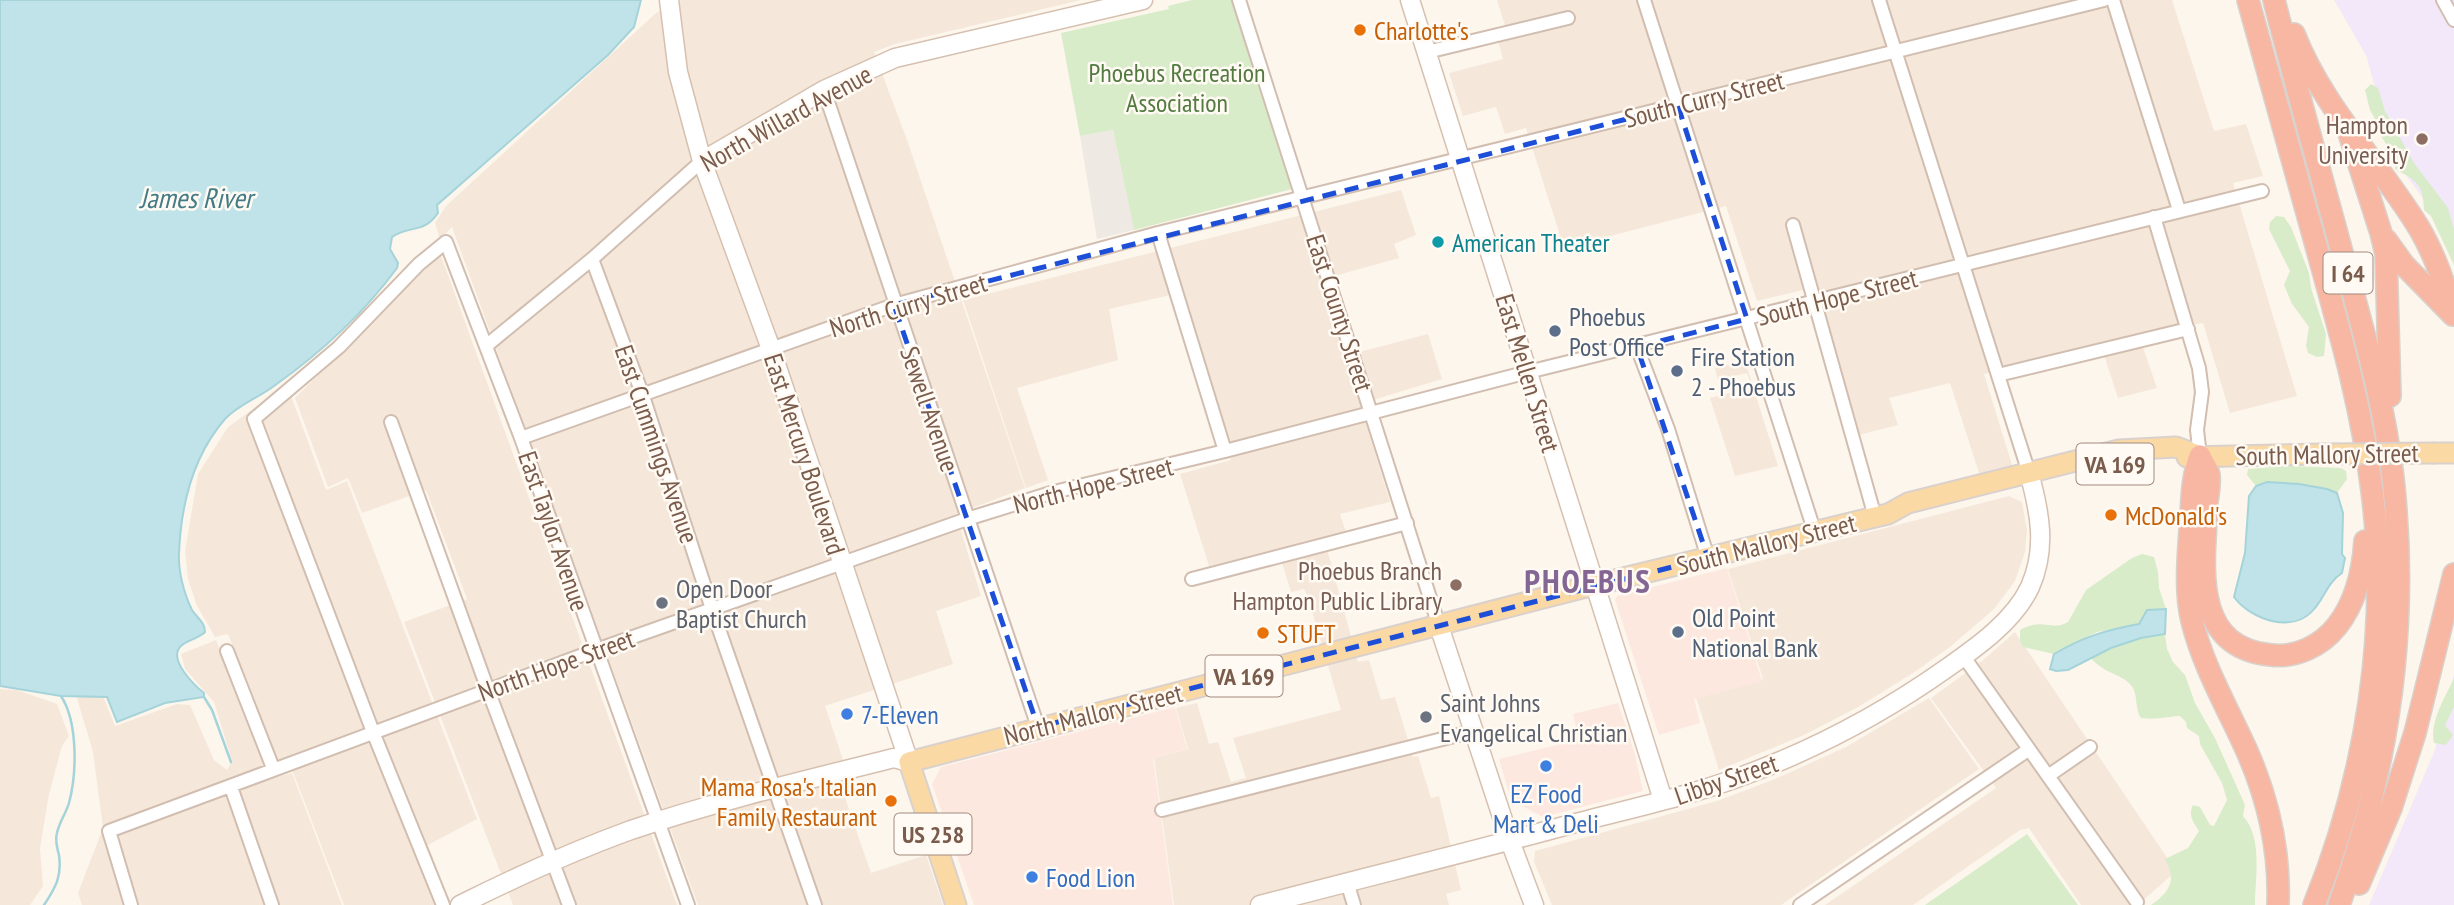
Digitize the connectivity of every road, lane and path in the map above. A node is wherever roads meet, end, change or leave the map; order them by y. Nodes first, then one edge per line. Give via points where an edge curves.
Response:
1 (669, 0) edge
2 (1143, 0) edge
3 (1239, 0) edge
4 (1410, 0) edge
5 (1644, 0) edge
6 (1879, 0) edge
7 (2104, 0) edge
8 (2113, 0) edge
9 (2248, 0) edge
10 (2274, 0) edge
11 (2281, 0) edge
12 (2444, 0) edge
13 (1568, 18) dead end
14 (2454, 20) edge
15 (1427, 52) junction
16 (1896, 52) junction
17 (824, 90) junction
18 (1678, 106) junction
19 (2349, 133) junction
20 (1461, 159) junction
21 (702, 161) junction
22 (2262, 191) dead end
23 (1303, 198) junction
24 (2179, 210) junction
25 (2154, 217) junction
26 (1793, 225) dead end
27 (1158, 233) junction
28 (2381, 233) junction
29 (592, 259) junction
30 (1964, 265) junction
31 (1815, 302) junction
32 (894, 304) junction
33 (2454, 314) edge
34 (1747, 319) junction
35 (2188, 328) junction
36 (2340, 331) junction
37 (486, 346) junction
38 (1637, 347) junction
39 (771, 349) junction
40 (1528, 372) junction
41 (1998, 375) junction
42 (643, 396) junction
43 (1372, 413) junction
44 (391, 422) dead end
45 (521, 439) junction
46 (1225, 452) junction
47 (2444, 453) edge
48 (2200, 456) junction
49 (2031, 479) junction
50 (1882, 515) junction
51 (967, 519) junction
52 (1407, 523) junction
53 (1815, 533) junction
54 (2398, 551) junction
55 (1708, 558) junction
56 (841, 564) junction
57 (2454, 574) edge
58 (1192, 579) dead end
59 (1595, 585) junction
60 (712, 609) junction
61 (1439, 626) junction
62 (596, 650) junction
63 (228, 651) dead end
64 (1964, 656) junction
65 (488, 690) junction
66 (1038, 727) junction
67 (1474, 731) junction
68 (373, 732) junction
69 (2090, 747) dead end
70 (2028, 750) junction
71 (909, 762) junction
72 (273, 768) junction
73 (2048, 776) junction
74 (231, 787) junction
75 (777, 793) junction
76 (1663, 800) junction
77 (1162, 810) dead end
78 (660, 827) junction
79 (1510, 841) junction
80 (555, 867) junction
81 (1347, 882) junction
82 (2137, 902) dead end
83 (131, 905) edge
84 (272, 905) edge
85 (443, 905) edge
86 (460, 905) edge
87 (485, 905) edge
88 (569, 905) edge
89 (688, 905) edge
90 (815, 905) edge
91 (956, 905) edge
92 (1260, 905) edge
93 (1354, 905) edge
94 (1534, 905) edge
95 (1800, 905) edge
96 (2278, 905) edge
97 (2314, 905) edge
98 (2339, 905) edge
99 (2350, 905) edge

1 - 21 main road, East Mercury Boulevard / US 258 via 678,72
2 - 17 main road, North Willard Avenue via 895,58
3 - 23 street, East County Street
4 - 15 main road, East Mellen Street
5 - 18 street
6 - 16 street
7 - 16 street, South Curry Street
8 - 24 street
9 - 36 highway, I 64
10 - 54 highway, I 64 via 2377,387 2392,476
11 - 19 highway via 2314,79
12 - 14 street
13 - 15 street
15 - 20 main road, East Mellen Street
16 - 18 street, South Curry Street
16 - 30 street
17 - 21 main road, North Willard Avenue
17 - 32 street, Sewell Avenue
18 - 20 street, South Curry Street
18 - 34 street
19 - 28 highway
19 - 33 highway via 2419,229 2442,275
20 - 23 street, South Curry Street
20 - 40 main road, East Mellen Street
21 - 29 street, North Willard Avenue
21 - 39 main road, East Mercury Boulevard / US 258
22 - 24 street, South Hope Street
23 - 27 street, North Curry Street
23 - 43 street, East County Street
24 - 25 street, South Hope Street
25 - 30 street, South Hope Street
25 - 35 street
26 - 31 street
27 - 32 street, North Curry Street
27 - 46 street
28 - 33 highway via 2404,265
28 - 54 highway via 2388,270 2388,380 2404,510
29 - 37 street, North Willard Avenue
29 - 42 street, East Cummings Avenue
30 - 31 street, South Hope Street
30 - 41 street
31 - 34 street, South Hope Street
31 - 50 street
32 - 39 street, North Curry Street
32 - 51 street, Sewell Avenue
34 - 38 street, South Hope Street
34 - 53 street
35 - 41 street
35 - 48 street via 2201,379
36 - 48 highway via 2363,488 2365,544 2360,579 2350,604 2337,626 2318,643 2288,655 2267,655 2244,648 2217,625 2205,594 2208,475
36 - 97 highway, I 64 via 2359,408 2372,493 2376,638 2353,780
37 - 45 street, East Taylor Avenue
37 - 68 street, East Taylor Avenue via 446,242 339,347 254,419
38 - 40 street, South Hope Street
38 - 55 street
39 - 42 street, North Curry Street
39 - 56 main road, East Mercury Boulevard / US 258
40 - 43 street, South Hope Street
40 - 59 main road, East Mellen Street
41 - 49 street
42 - 45 street, North Curry Street
42 - 60 street, East Cummings Avenue
43 - 46 street, North Hope Street
43 - 52 street, East County Street
44 - 65 street
45 - 62 street, East Taylor Avenue
46 - 51 street, North Hope Street via 1055,492
47 - 48 main road, South Mallory Street / VA 169, bridge
48 - 49 main road, South Mallory Street / VA 169 via 2176,447 2140,447
48 - 96 highway via 2193,474 2191,618 2262,792 2275,850
49 - 50 main road, South Mallory Street / VA 169 via 1901,506
49 - 64 main road, Libby Street via 2041,540 2029,588 2010,617
50 - 53 main road, South Mallory Street / VA 169
51 - 56 street, North Hope Street
51 - 66 street, Sewell Avenue
52 - 58 street
52 - 61 street, East County Street
53 - 55 main road, South Mallory Street / VA 169
54 - 98 highway, I 64 via 2395,665 2386,735
55 - 59 main road, South Mallory Street / VA 169
56 - 60 street, North Hope Street
56 - 71 main road, East Mercury Boulevard / US 258
57 - 99 highway via 2404,769
59 - 61 main road, South Mallory Street / VA 169
59 - 76 main road, East Mellen Street
60 - 62 street, North Hope Street
60 - 75 street, East Cummings Avenue
61 - 66 main road, North Mallory Street / VA 169
61 - 67 main road
62 - 65 street, North Hope Street
62 - 78 street, East Taylor Avenue
63 - 72 street
64 - 70 street
64 - 76 main road, Libby Street via 1856,726 1800,753 1735,779
65 - 68 street, North Hope Street
65 - 80 street
66 - 71 main road, North Mallory Street / VA 169
67 - 77 street
67 - 79 main road
68 - 72 street, North Hope Street
68 - 85 street
69 - 73 street
70 - 73 street
70 - 95 street
71 - 75 main road, North Mallory Street / VA 169 via 894,758
71 - 91 main road, East Mercury Boulevard / US 258
72 - 74 street, North Hope Street
73 - 82 street
74 - 83 street, North Hope Street via 109,831
74 - 84 street
75 - 78 main road, North Mallory Street / VA 169
75 - 90 street, East Cummings Avenue
76 - 79 main road, Libby Street
78 - 80 main road, North Mallory Street / VA 169
78 - 89 street, East Taylor Avenue
79 - 81 main road, Libby Street
79 - 94 main road
80 - 86 main road, North Mallory Street / VA 169
80 - 87 main road, North Mallory Street / VA 169
80 - 88 street
81 - 92 main road, Libby Street
81 - 93 street

